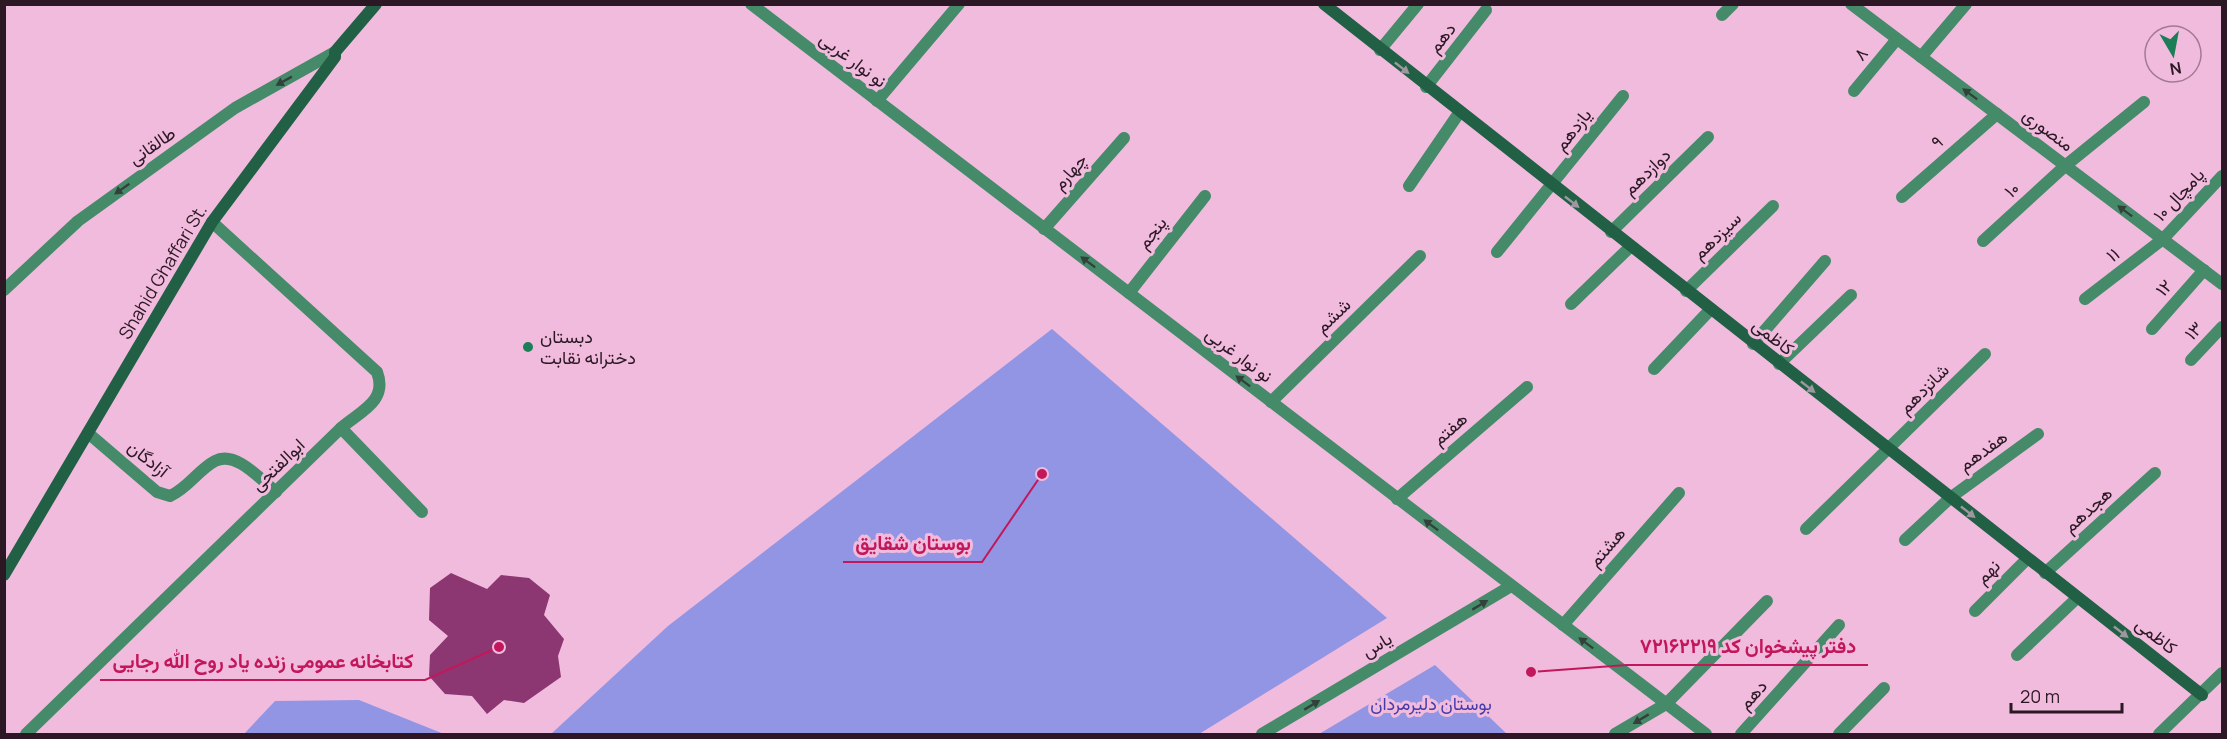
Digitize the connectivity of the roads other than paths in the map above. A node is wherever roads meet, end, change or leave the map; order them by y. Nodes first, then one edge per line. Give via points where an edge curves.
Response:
1 (376, 4) edge
2 (751, 4) edge
3 (959, 4) edge
4 (1324, 4) edge
5 (1418, 4) edge
6 (1733, 4) edge
7 (1851, 4) edge
8 (1966, 4) edge
9 (765, 9) edge
10 (1486, 10) dead end
11 (1722, 15) dead end
12 (1897, 39) junction
13 (1380, 50) junction
14 (335, 52) junction
15 (1921, 57) junction
16 (1426, 87) junction
17 (1854, 91) dead end
18 (1623, 96) dead end
19 (877, 101) junction
20 (2144, 102) dead end
21 (1459, 112) junction
22 (1997, 114) junction
23 (1708, 137) dead end
24 (1124, 138) dead end
25 (2065, 166) junction
26 (2223, 176) edge
27 (1409, 186) dead end
28 (1552, 186) junction
29 (1205, 196) dead end
30 (1902, 197) dead end
31 (1773, 206) dead end
32 (212, 222) junction
33 (1044, 229) junction
34 (1611, 232) junction
35 (2163, 239) junction
36 (1983, 241) dead end
37 (1630, 247) junction
38 (1497, 252) dead end
39 (1420, 256) dead end
40 (1825, 261) dead end
41 (2204, 270) junction
42 (2223, 284) edge
43 (4, 290) edge
44 (1686, 291) junction
45 (1129, 293) junction
46 (1851, 295) dead end
47 (2085, 299) dead end
48 (1570, 304) dead end
49 (1710, 310) junction
50 (2223, 327) edge
51 (2152, 329) dead end
52 (1753, 344) junction
53 (1985, 354) dead end
54 (2191, 360) dead end
55 (1779, 364) junction
56 (1654, 369) dead end
57 (1527, 387) dead end
58 (1270, 402) junction
59 (341, 428) junction
60 (88, 433) junction
61 (2037, 434) dead end
62 (1889, 450) junction
63 (2155, 473) dead end
64 (276, 492) junction
65 (1679, 493) dead end
66 (1950, 498) junction
67 (1396, 499) junction
68 (422, 512) dead end
69 (1806, 529) dead end
70 (1905, 540) dead end
71 (2027, 559) junction
72 (2045, 573) junction
73 (4, 574) edge
74 (1511, 586) junction
75 (2077, 598) junction
76 (1767, 601) dead end
77 (1975, 611) dead end
78 (1563, 626) junction
79 (1839, 626) dead end
80 (2017, 655) dead end
81 (2223, 673) edge
82 (1884, 688) dead end
83 (2202, 695) junction
84 (1666, 704) junction
85 (26, 735) edge
86 (1262, 735) edge
87 (1615, 735) edge
88 (1706, 735) edge
89 (1741, 735) edge
90 (1839, 735) edge
91 (2159, 735) edge

1 - 14 street, Shahid Ghaffari St.
2 - 9 street, نو نوار غربی
3 - 19 street
4 - 13 street, کاظمی
5 - 13 street
6 - 11 street
7 - 12 street, منصوری
8 - 15 street
9 - 19 street, نو نوار غربی
10 - 16 street, دهم
12 - 15 street, منصوری
12 - 17 street, ۸
13 -> 16 street, کاظمی
14 - 32 street, Shahid Ghaffari St.
14 -> 43 street, طالقانی via 235,108 87,214
22 -> 15 street, منصوری
16 - 21 street, کاظمی
18 - 28 street, یازدهم
19 - 33 street, نو نوار غربی
20 - 25 street, ۱۰
21 - 27 street
21 - 28 street, کاظمی
22 - 25 street, منصوری
22 - 30 street, ۹
23 - 34 street, دوازدهم
24 - 33 street, چهارم
35 -> 25 street, منصوری
25 - 36 street, ۱۰
26 - 35 street, ۱۰ پامچال
28 -> 34 street, کاظمی
28 - 38 street
29 - 45 street, پنجم
31 - 44 street, سیزدهم
32 - 59 street, ابوالفتحی via 377,372 382,385 377,398
32 - 60 street, Shahid Ghaffari St.
45 -> 33 street, نو نوار غربی
34 - 37 street, کاظمی
35 - 41 street, منصوری
35 - 47 street, ۱۱
37 - 44 street, کاظمی
37 - 48 street
39 - 58 street, ششم
40 - 52 street
41 - 42 street, منصوری
41 - 51 street, ۱۲
44 - 49 street, کاظمی
58 -> 45 street, نو نوار غربی
46 - 55 street
49 - 52 street, کاظمی
49 - 56 street
50 - 54 street, ۱۳
52 - 55 street, کاظمی
53 - 62 street, شانزدهم
55 -> 62 street, کاظمی
57 - 67 street, هفتم
58 - 67 street, نو نوار غربی
59 - 64 street, ابوالفتحی
59 - 68 street
60 - 64 street, آزادگان via 157,492 170,496 184,490 215,461 227,459 241,464
60 - 73 street, Shahid Ghaffari St.
61 - 66 street, هفدهم
62 - 66 street, کاظمی
62 - 69 street
63 - 72 street, هجدهم
64 - 85 street, ابوالفتحی
65 - 78 street, هشتم
66 - 70 street
66 -> 71 street, کاظمی
74 -> 67 street, نو نوار غربی
71 - 72 street, کاظمی
71 - 77 street, نهم
72 - 75 street, کاظمی
74 - 78 street, نو نوار غربی
86 -> 74 street, یاس
75 - 80 street
75 -> 83 street, کاظمی
76 - 84 street
84 -> 78 street, نو نوار غربی
79 - 89 street, دهم
81 - 83 street
82 - 90 street
83 - 91 street
84 -> 87 street
84 - 88 street, نو نوار غربی

